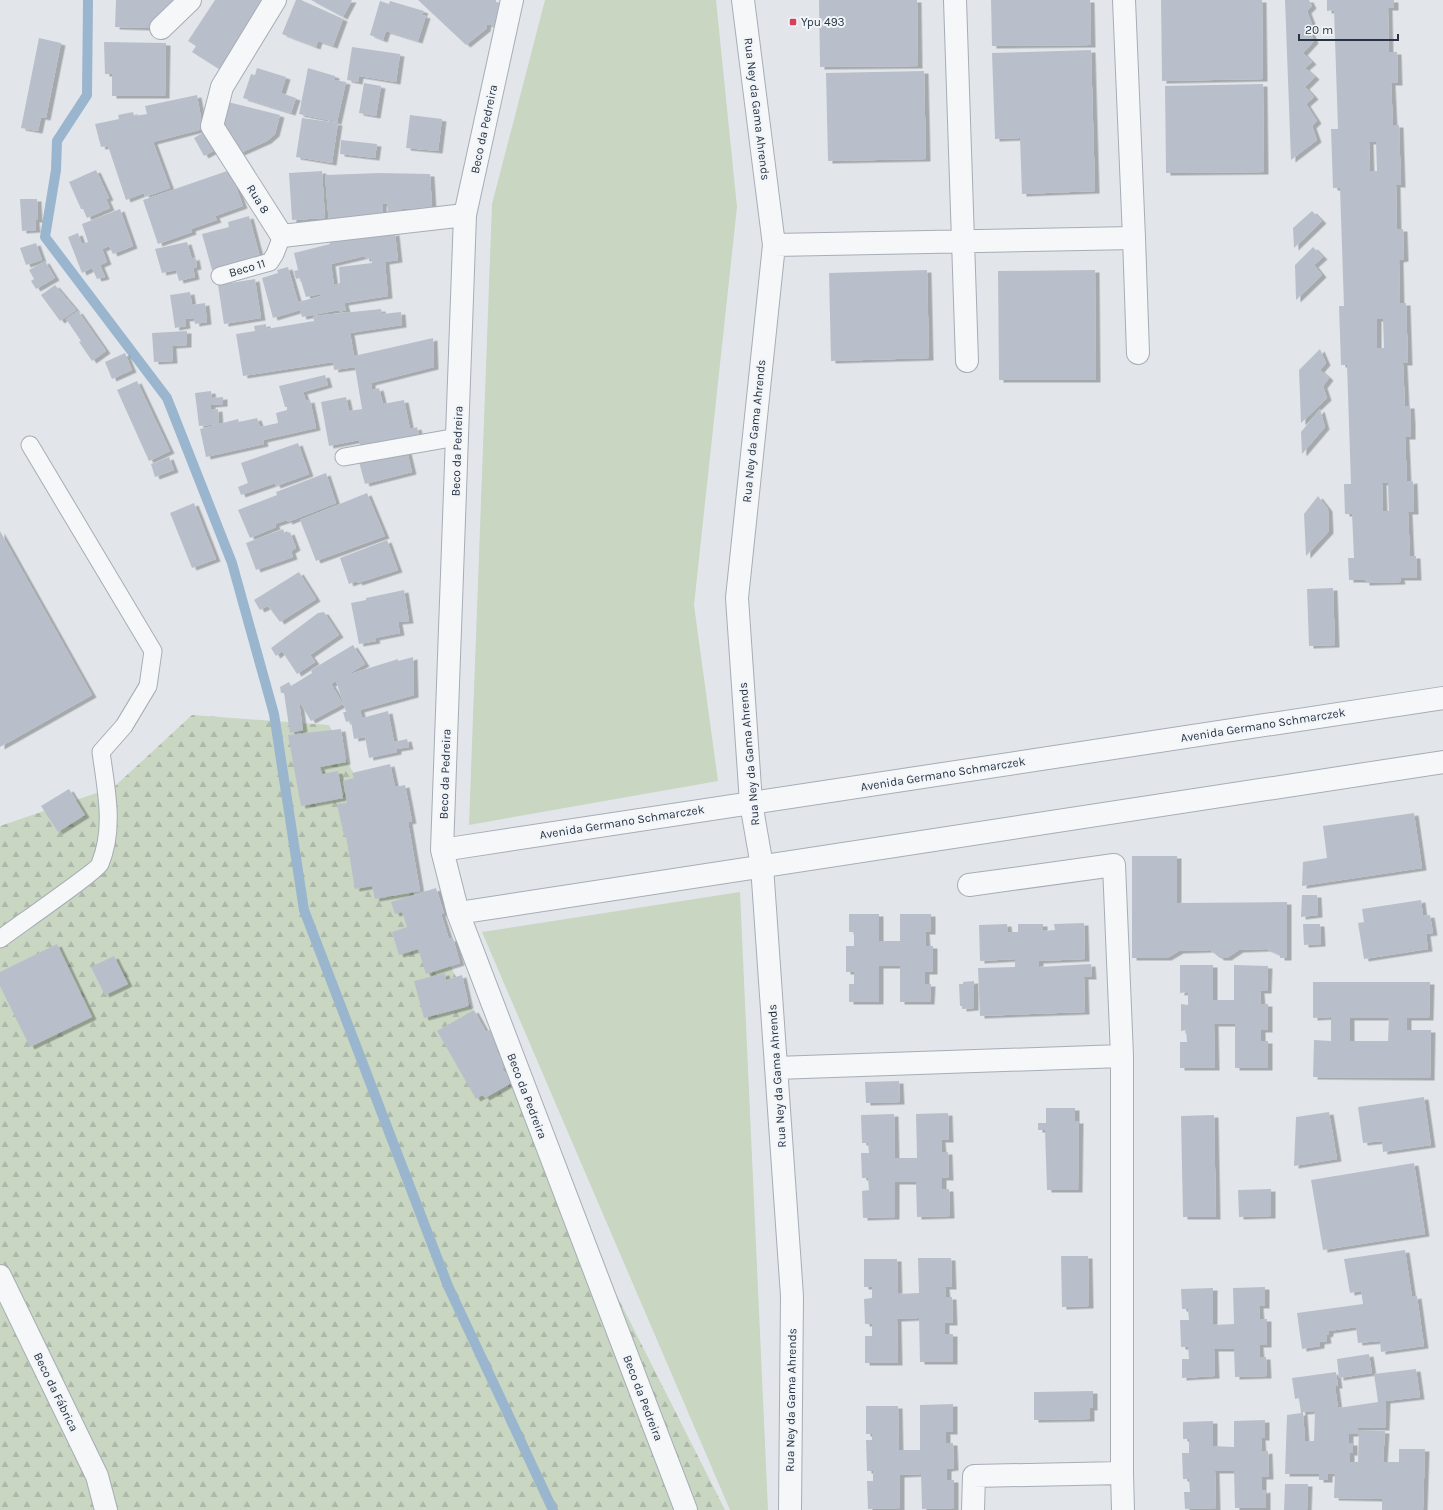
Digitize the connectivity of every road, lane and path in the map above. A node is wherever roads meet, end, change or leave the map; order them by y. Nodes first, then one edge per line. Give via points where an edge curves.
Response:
1 (190, 0) edge
2 (275, 0) edge
3 (512, 0) edge
4 (743, 0) edge
5 (954, 0) edge
6 (1124, 0) edge
7 (161, 28) dead end
8 (465, 215) junction
9 (282, 236) junction
10 (1134, 238) junction
11 (962, 241) junction
12 (774, 245) junction
13 (220, 276) dead end
14 (1138, 353) dead end
15 (966, 361) dead end
16 (457, 436) junction
17 (30, 445) dead end
18 (344, 457) dead end
19 (1443, 698) edge
20 (1443, 762) edge
21 (751, 803) junction
22 (442, 850) junction
23 (762, 866) junction
24 (969, 885) dead end
25 (458, 913) junction
26 (0, 938) edge
27 (1122, 1056) junction
28 (776, 1068) junction
29 (0, 1276) edge
30 (1122, 1473) junction
31 (106, 1510) edge
32 (686, 1510) edge
33 (790, 1510) edge
34 (974, 1510) edge
35 (1123, 1510) edge

1 - 7 street
2 - 9 street, Rua 8 via 222,87 212,126
3 - 8 street, Beco da Pedreira
4 - 12 street, Rua Ney da Gama Ahrends
5 - 11 street
6 - 10 street
8 - 9 street
8 - 16 street, Beco da Pedreira
9 - 13 lane, Beco 11 via 270,262
10 - 11 street
10 - 14 street
11 - 12 street
11 - 15 street
12 - 21 street, Rua Ney da Gama Ahrends via 737,598
16 - 18 lane
16 - 22 street, Beco da Pedreira
17 - 26 lane via 153,651 148,686 124,726 101,752 108,804 108,829 99,865
19 - 21 street, Avenida Germano Schmarczek
20 - 23 street
21 - 22 street, Avenida Germano Schmarczek
21 - 23 street, Rua Ney da Gama Ahrends
22 - 25 street, Beco da Pedreira
23 - 25 street
23 - 28 street, Rua Ney da Gama Ahrends
24 - 27 street via 1114,864
25 - 32 street, Beco da Pedreira
27 - 28 street
27 - 30 street
28 - 33 street, Rua Ney da Gama Ahrends via 792,1296
29 - 31 street, Beco da Fábrica via 98,1476
30 - 34 street via 974,1476
30 - 35 street

